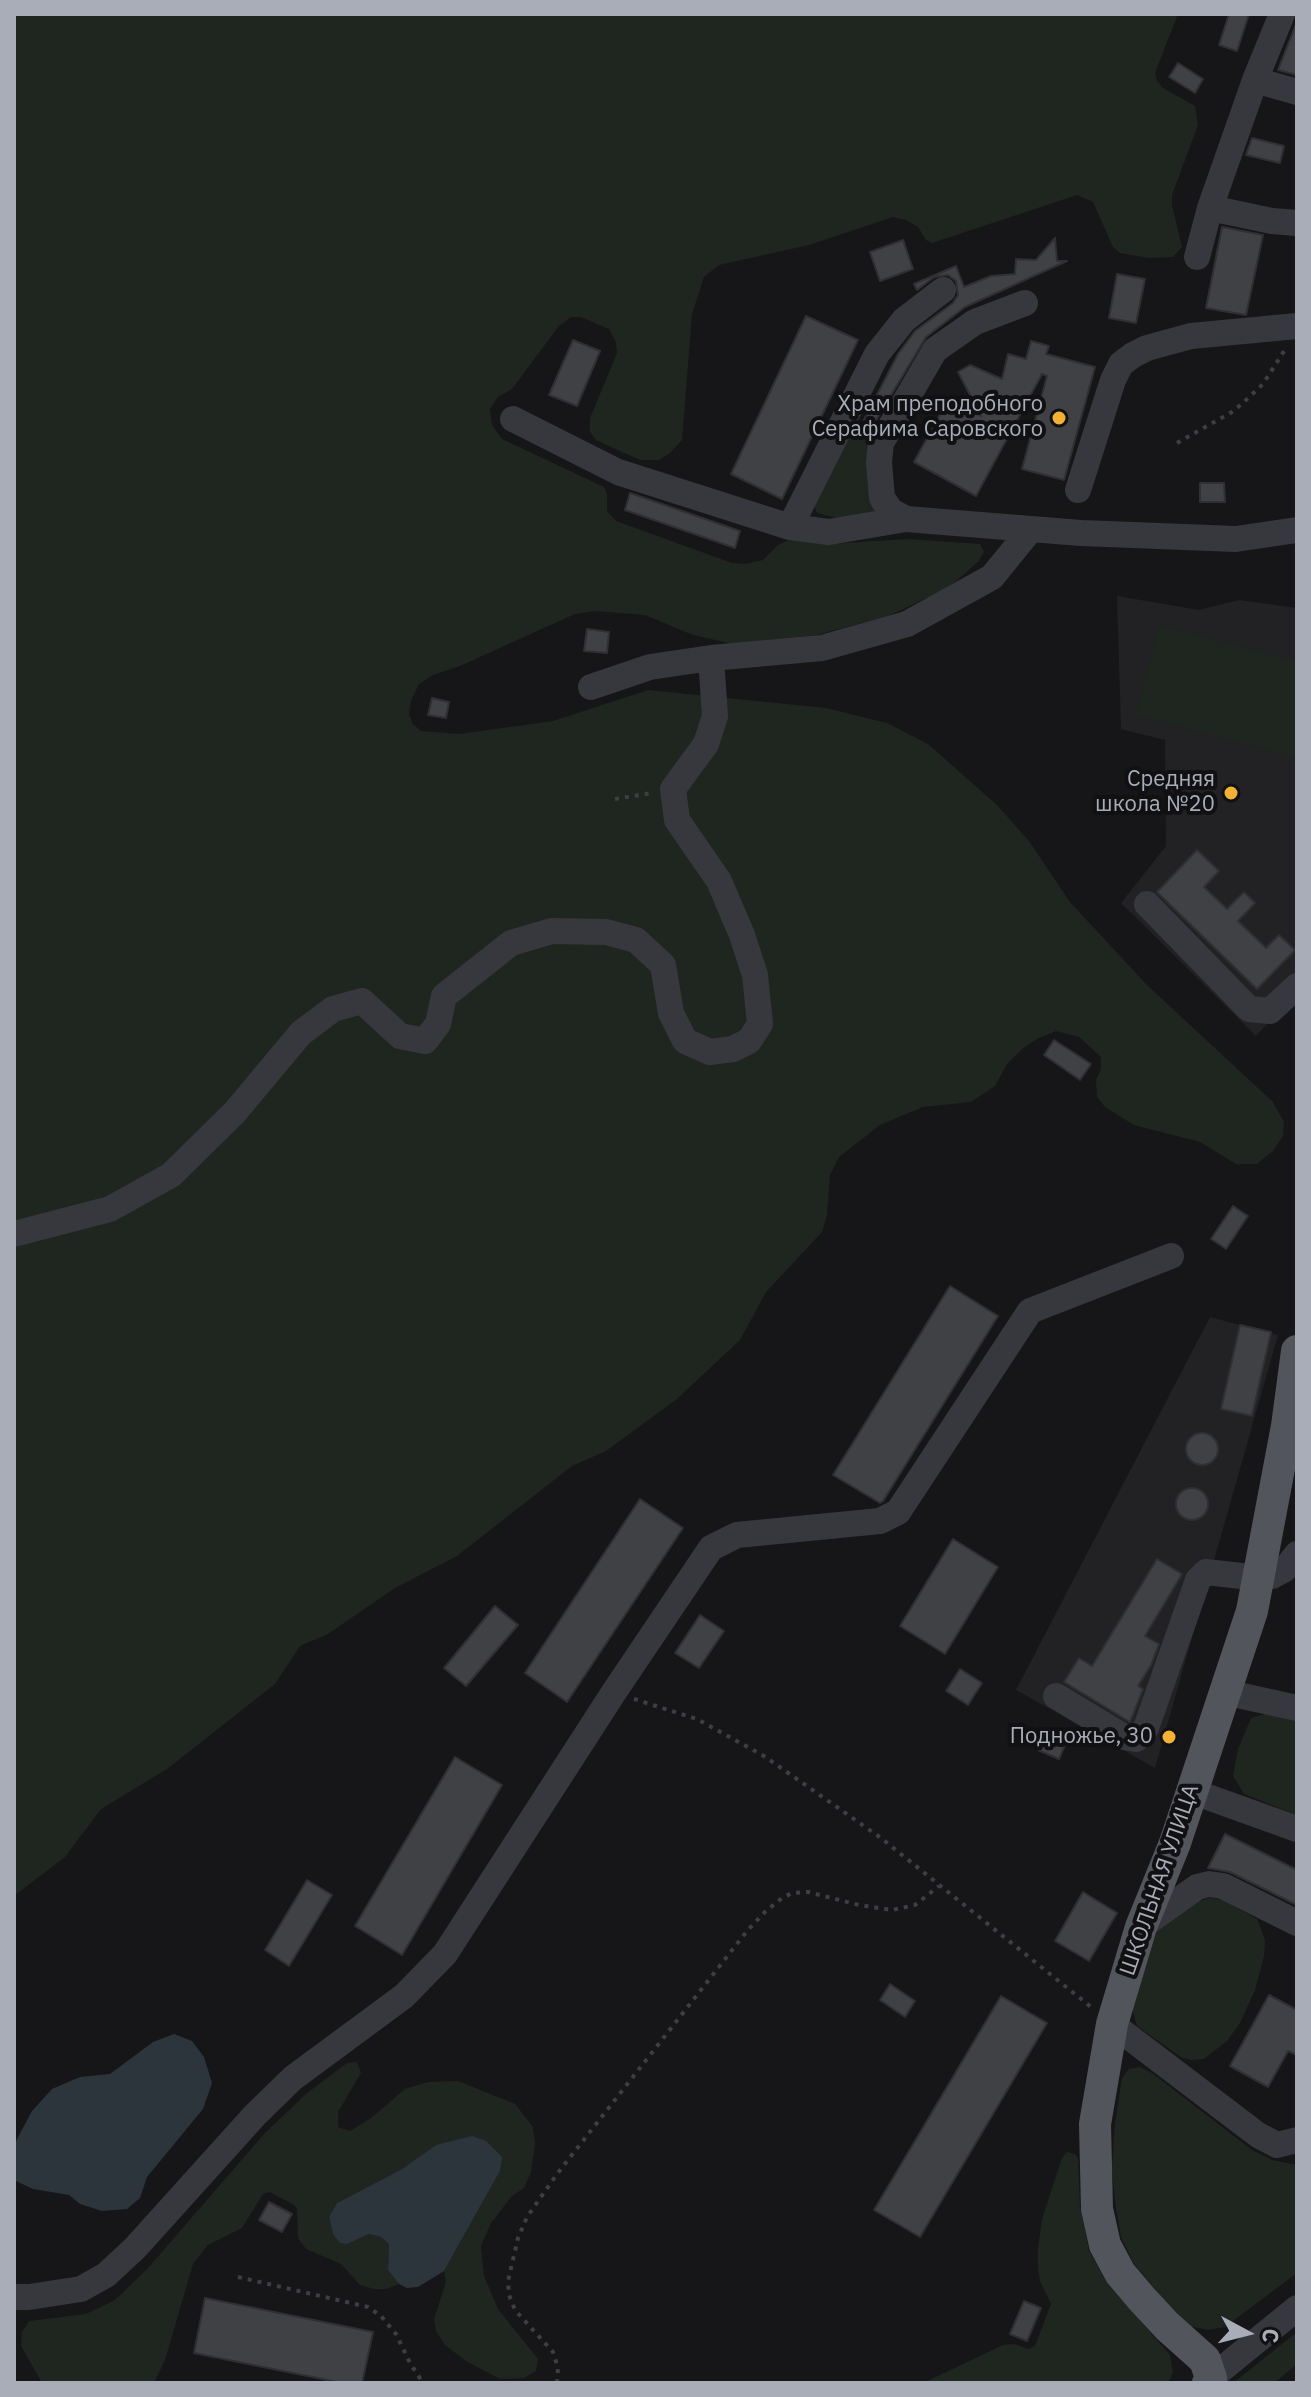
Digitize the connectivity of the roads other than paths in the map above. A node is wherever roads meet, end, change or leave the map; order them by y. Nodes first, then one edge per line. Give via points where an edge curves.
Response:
1 (1282, 14) edge
2 (1255, 80) junction
3 (1297, 92) edge
4 (1210, 208) junction
5 (1297, 223) edge
6 (1197, 257) dead end
7 (943, 290) dead end
8 (1025, 303) dead end
9 (1294, 326) edge
10 (513, 419) dead end
11 (1078, 490) dead end
12 (906, 519) junction
13 (790, 527) junction
14 (1031, 529) junction
15 (1297, 530) edge
16 (711, 658) junction
17 (591, 687) dead end
18 (1147, 904) dead end
19 (1297, 986) edge
20 (14, 1234) edge
21 (1171, 1256) dead end
22 (1297, 1351) edge
23 (1295, 1386) edge
24 (1292, 1434) edge
25 (1297, 1554) edge
26 (1259, 1578) junction
27 (1297, 1690) edge
28 (1224, 1692) junction
29 (1056, 1696) dead end
30 (1262, 1699) junction
31 (1297, 1708) edge
32 (1191, 1791) junction
33 (1297, 1829) edge
34 (1297, 1923) edge
35 (1141, 1927) junction
36 (1112, 2024) junction
37 (1297, 2140) edge
38 (14, 2297) edge
39 (1297, 2308) edge
40 (1209, 2381) edge

1 - 2 street
2 - 3 street
2 - 4 street
4 - 5 street
4 - 6 street
7 - 13 street via 904,320 877,354
8 - 12 street via 975,322 935,350 881,443 882,498
9 - 11 street via 1191,336 1147,348 1121,364
10 - 13 street via 618,472
12 - 13 street via 829,532
12 - 14 street
14 - 15 street via 1236,539
14 - 16 street via 992,577 907,624 822,648
16 - 17 street via 650,667
16 - 20 street via 715,716 706,744 673,789 677,820 719,881 755,975 760,1024 749,1041 710,1052 685,1041 671,1013 663,965 636,940 606,932 552,931 511,943 444,996 438,1024 425,1041 400,1036 362,1001 333,1009 301,1033 235,1112 171,1175 110,1209
18 - 19 street via 1249,1009 1270,1011
21 - 38 street via 1030,1311 898,1512 880,1521 737,1535 711,1548 445,1954 404,1996 293,2078 106,2275 81,2289
22 - 23 main road, ШКОЛЬНАЯ УЛИЦА
23 - 24 main road, ШКОЛЬНАЯ УЛИЦА
24 - 26 main road, ШКОЛЬНАЯ УЛИЦА
25 - 26 street via 1285,1569
26 - 28 main road, ШКОЛЬНАЯ УЛИЦА
26 - 29 street via 1206,1572 1198,1580 1146,1728 1136,1739
27 - 30 street
28 - 30 street
28 - 32 main road, ШКОЛЬНАЯ УЛИЦА
30 - 31 street
32 - 33 street
32 - 35 main road, ШКОЛЬНАЯ УЛИЦА
34 - 35 street via 1209,1884
35 - 36 main road, ШКОЛЬНАЯ УЛИЦА
36 - 37 street via 1258,2135 1277,2145
36 - 40 main road, ШКОЛЬНАЯ УЛИЦА via 1095,2124 1097,2209 1105,2245 1142,2299 1205,2360
39 - 40 street

